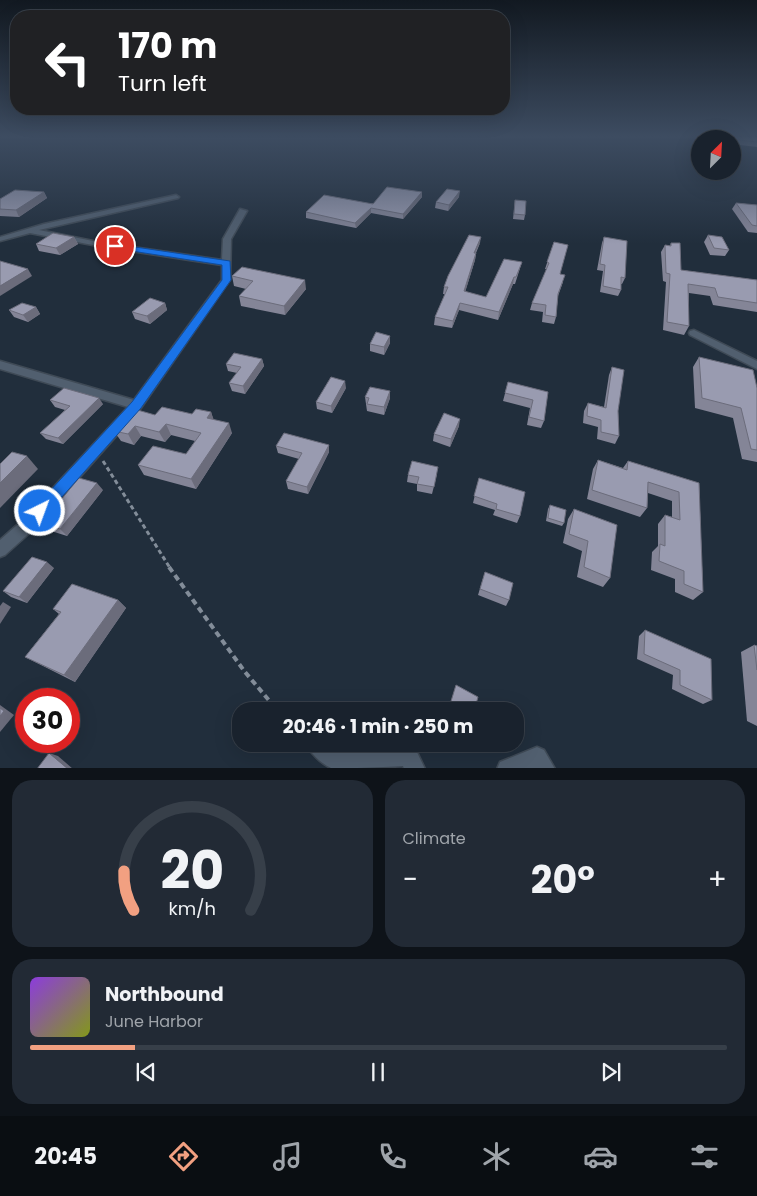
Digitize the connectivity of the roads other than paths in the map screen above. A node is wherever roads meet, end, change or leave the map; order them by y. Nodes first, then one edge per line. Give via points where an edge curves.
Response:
1 (176, 197) dead end
2 (242, 211) dead end
3 (29, 230) junction
4 (0, 238) edge
5 (227, 263) junction
6 (694, 332) dead end
7 (0, 365) edge
8 (757, 366) edge
9 (136, 405) junction
10 (0, 550) edge
11 (327, 752) edge
12 (416, 768) edge
13 (508, 768) edge
14 (545, 768) edge

1 - 3 street
2 - 5 street via 228,239
3 - 4 street
3 - 5 street
5 - 9 street via 226,280
6 - 8 street
7 - 9 street
9 - 10 street via 28,524
11 - 12 street via 339,761 408,755
13 - 14 street via 537,757

